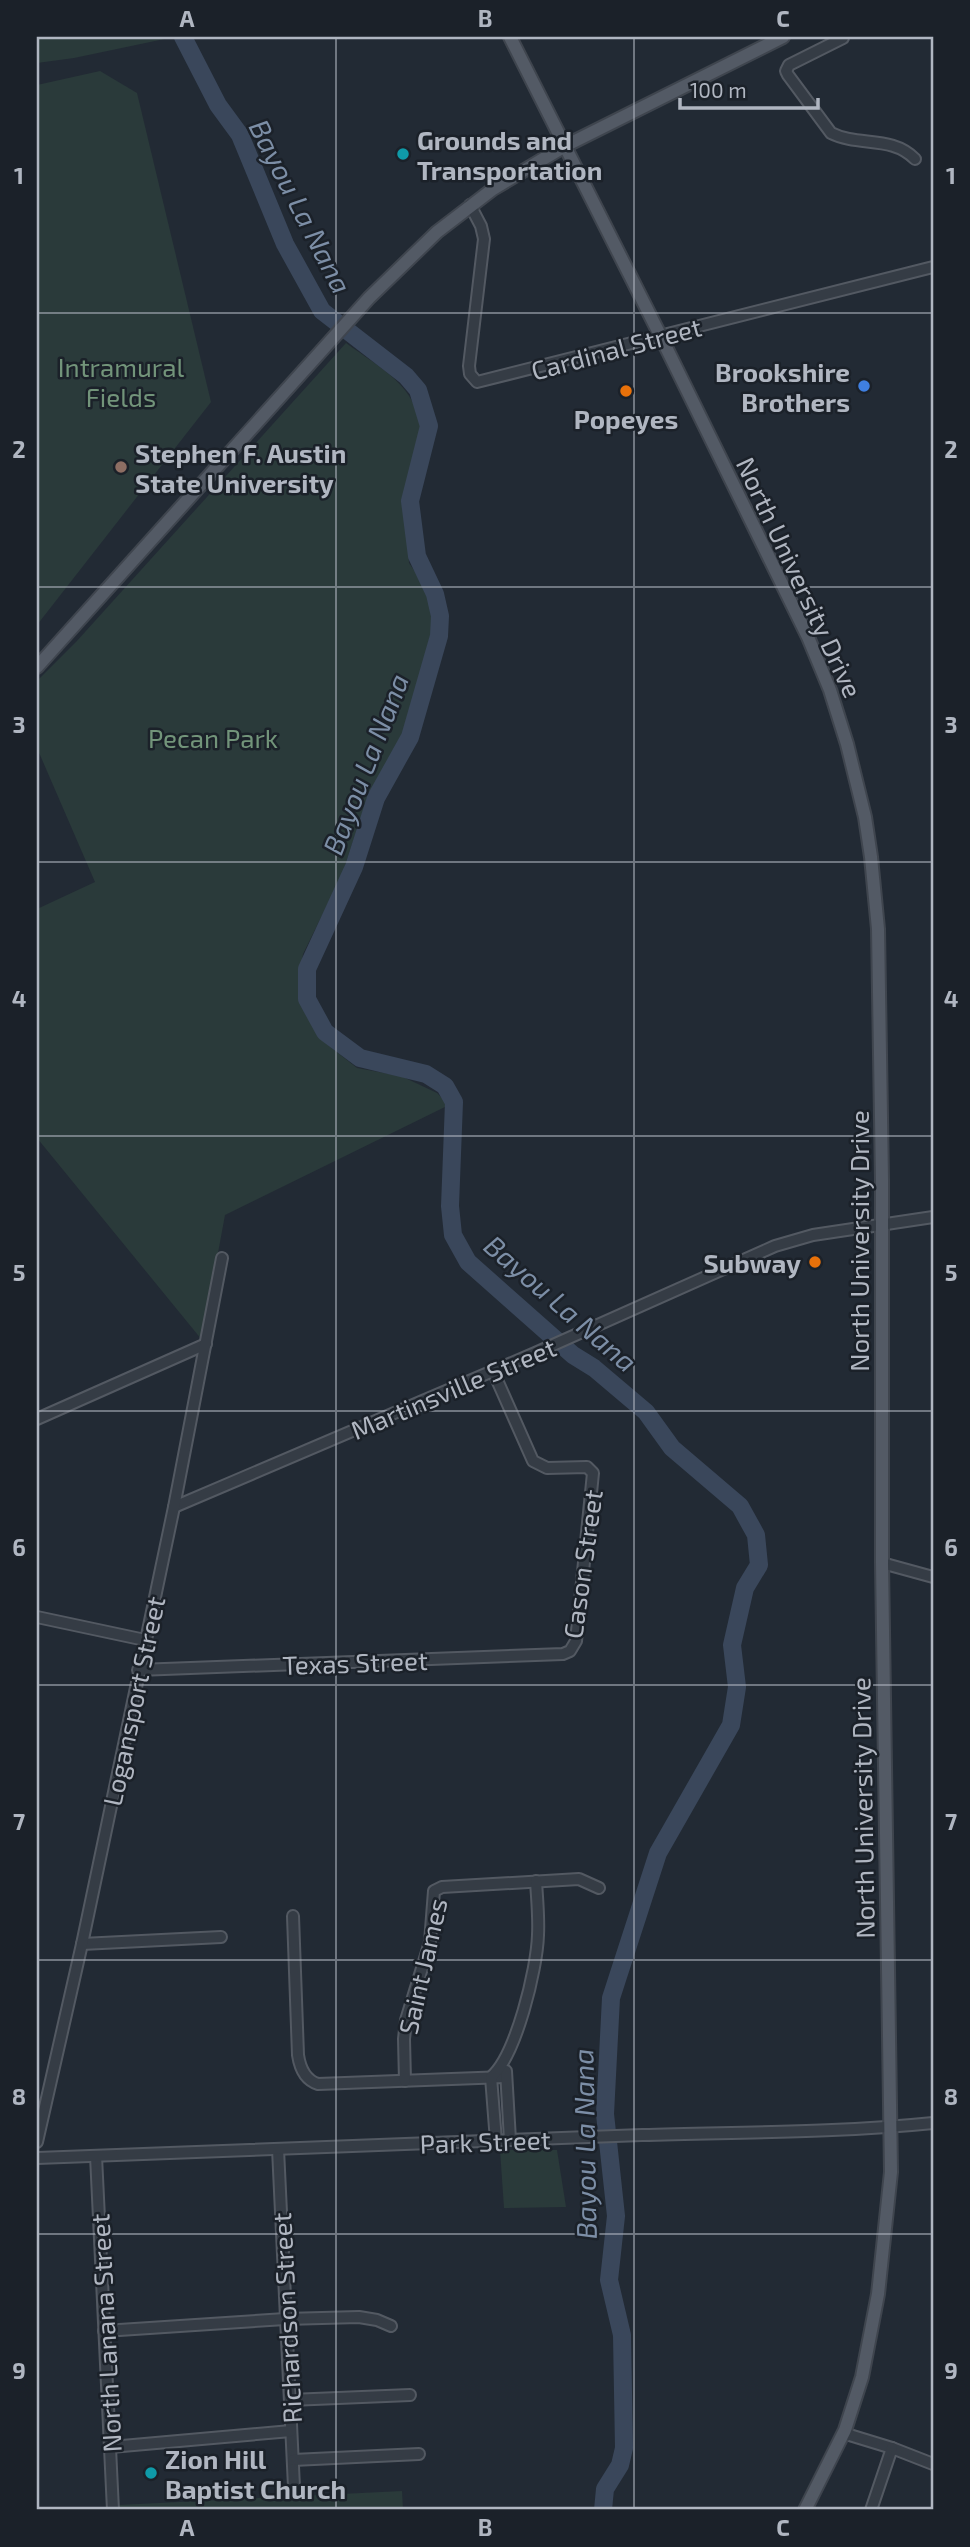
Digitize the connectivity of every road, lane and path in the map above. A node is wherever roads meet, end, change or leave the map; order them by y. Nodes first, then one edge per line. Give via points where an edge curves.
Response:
1 (510, 37) edge
2 (783, 37) edge
3 (843, 38) edge
4 (824, 42) edge
5 (565, 146) junction
6 (915, 159) dead end
7 (470, 205) junction
8 (933, 267) edge
9 (661, 337) junction
10 (37, 667) edge
11 (933, 1217) edge
12 (881, 1224) junction
13 (222, 1258) dead end
14 (206, 1344) junction
15 (493, 1371) junction
16 (37, 1419) edge
17 (174, 1507) junction
18 (882, 1563) junction
19 (933, 1577) edge
20 (37, 1618) edge
21 (145, 1640) junction
22 (570, 1651) joint
23 (138, 1670) junction
24 (536, 1881) junction
25 (599, 1888) dead end
26 (293, 1916) dead end
27 (221, 1937) dead end
28 (82, 1944) junction
29 (507, 2057) junction
30 (491, 2077) junction
31 (505, 2077) junction
32 (405, 2081) junction
33 (933, 2123) edge
34 (890, 2127) junction
35 (510, 2140) junction
36 (496, 2141) junction
37 (37, 2142) edge
38 (278, 2149) junction
39 (96, 2155) junction
40 (37, 2158) edge
41 (285, 2319) junction
42 (391, 2326) dead end
43 (104, 2332) junction
44 (410, 2395) dead end
45 (290, 2400) junction
46 (291, 2431) junction
47 (843, 2433) junction
48 (111, 2447) junction
49 (892, 2448) junction
50 (419, 2454) dead end
51 (293, 2460) junction
52 (933, 2463) edge
53 (294, 2487) dead end
54 (113, 2510) edge
55 (805, 2510) edge
56 (871, 2510) edge

1 - 5 main road, North University Drive
2 - 5 main road
3 - 4 street
4 - 6 street via 786,71 825,128 842,138 900,147
5 - 7 main road
5 - 9 main road, North University Drive
7 - 9 street, Cardinal Street via 484,239 469,366 474,380 484,382
7 - 10 main road via 369,298
8 - 9 street, Cardinal Street
9 - 12 main road, North University Drive via 808,637 856,776 878,929
11 - 12 street, Martinsville Street
12 - 15 street, Martinsville Street via 775,1246
12 - 18 main road, North University Drive
13 - 14 street, Logansport Street
14 - 16 street
14 - 17 street, Logansport Street
15 - 17 street, Martinsville Street
15 - 22 street, Cason Street via 533,1461 547,1468 587,1466 593,1473 576,1641
17 - 21 street, Logansport Street
18 - 19 street
18 - 34 main road, North University Drive
20 - 21 street
21 - 23 street, Logansport Street
22 - 23 street, Texas Street
23 - 28 street, Logansport Street
24 - 25 street, Saint James via 579,1879
24 - 29 street via 536,1957
24 - 32 street, Saint James via 434,1891 430,1942 404,2039
26 - 32 street via 298,2055 303,2072 318,2084
27 - 28 street
28 - 37 street, Logansport Street
29 - 30 street
29 - 31 street
30 - 31 street
30 - 32 street
30 - 36 street
31 - 35 street
33 - 34 street, Park Street
34 - 35 street, Park Street
34 - 47 main road, North University Drive via 891,2172 878,2294 862,2377
35 - 36 street, Park Street
36 - 38 street, Park Street
38 - 39 street, Park Street
38 - 41 street, Richardson Street
39 - 40 street, Park Street
39 - 43 street, North Lanana Street
41 - 42 street via 359,2317
41 - 43 street
41 - 45 street, Richardson Street
43 - 48 street, North Lanana Street
44 - 45 street
45 - 46 street, Richardson Street
46 - 48 street
46 - 51 street, Richardson Street
47 - 49 street
47 - 55 main road, North University Drive
48 - 54 street, North Lanana Street
49 - 52 street
49 - 56 street
50 - 51 street
51 - 53 street, Richardson Street

